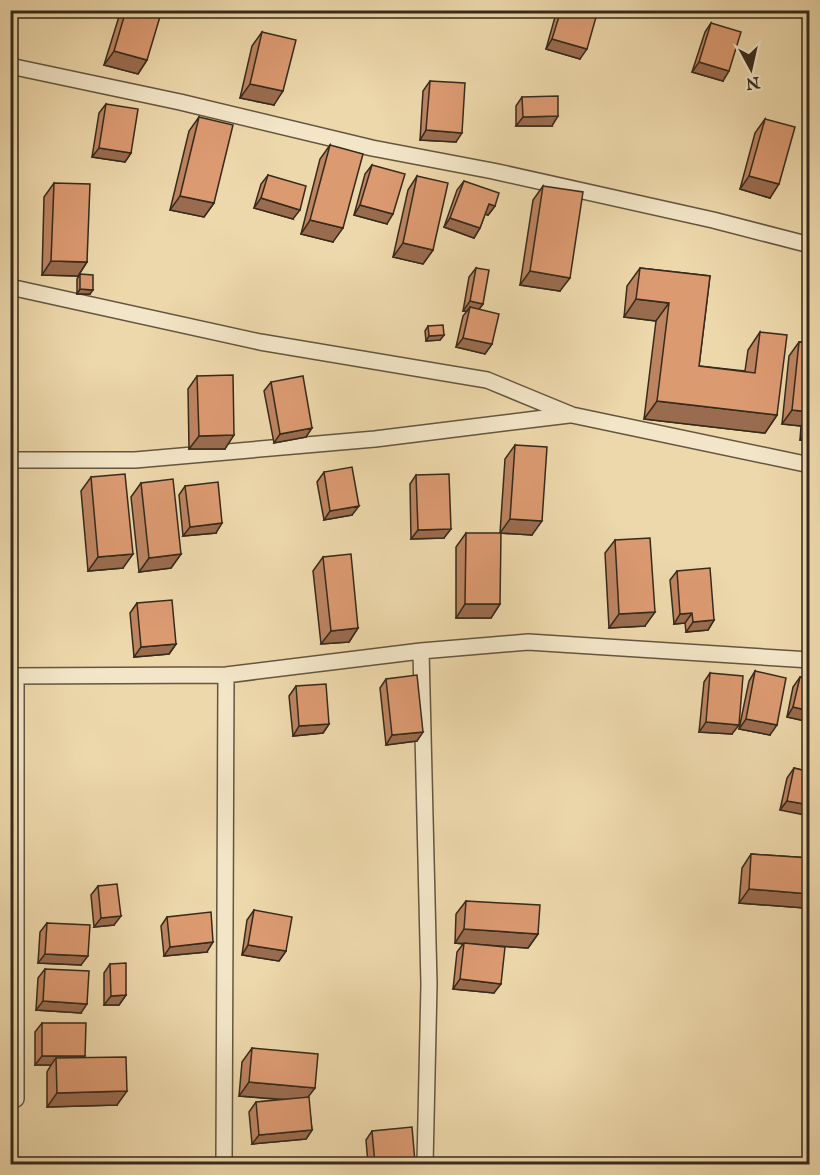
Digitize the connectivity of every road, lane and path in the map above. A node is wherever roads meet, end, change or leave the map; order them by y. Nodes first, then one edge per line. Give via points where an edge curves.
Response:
1 (803, 10) edge
2 (810, 12) edge
3 (10, 66) edge
4 (810, 245) edge
5 (10, 287) edge
6 (572, 414) junction
7 (10, 460) edge
8 (810, 465) edge
9 (421, 651) junction
10 (810, 660) edge
11 (226, 675) junction
12 (13, 676) edge
13 (16, 1099) dead end
14 (224, 1164) edge
15 (425, 1164) edge

1 - 2 street
3 - 4 street via 372,148 528,178
5 - 6 street via 260,342 486,380
6 - 7 street via 375,439 147,459
6 - 8 street
9 - 10 street via 528,642
9 - 11 street
9 - 15 street via 429,984
11 - 12 street
11 - 14 street
12 - 13 street

